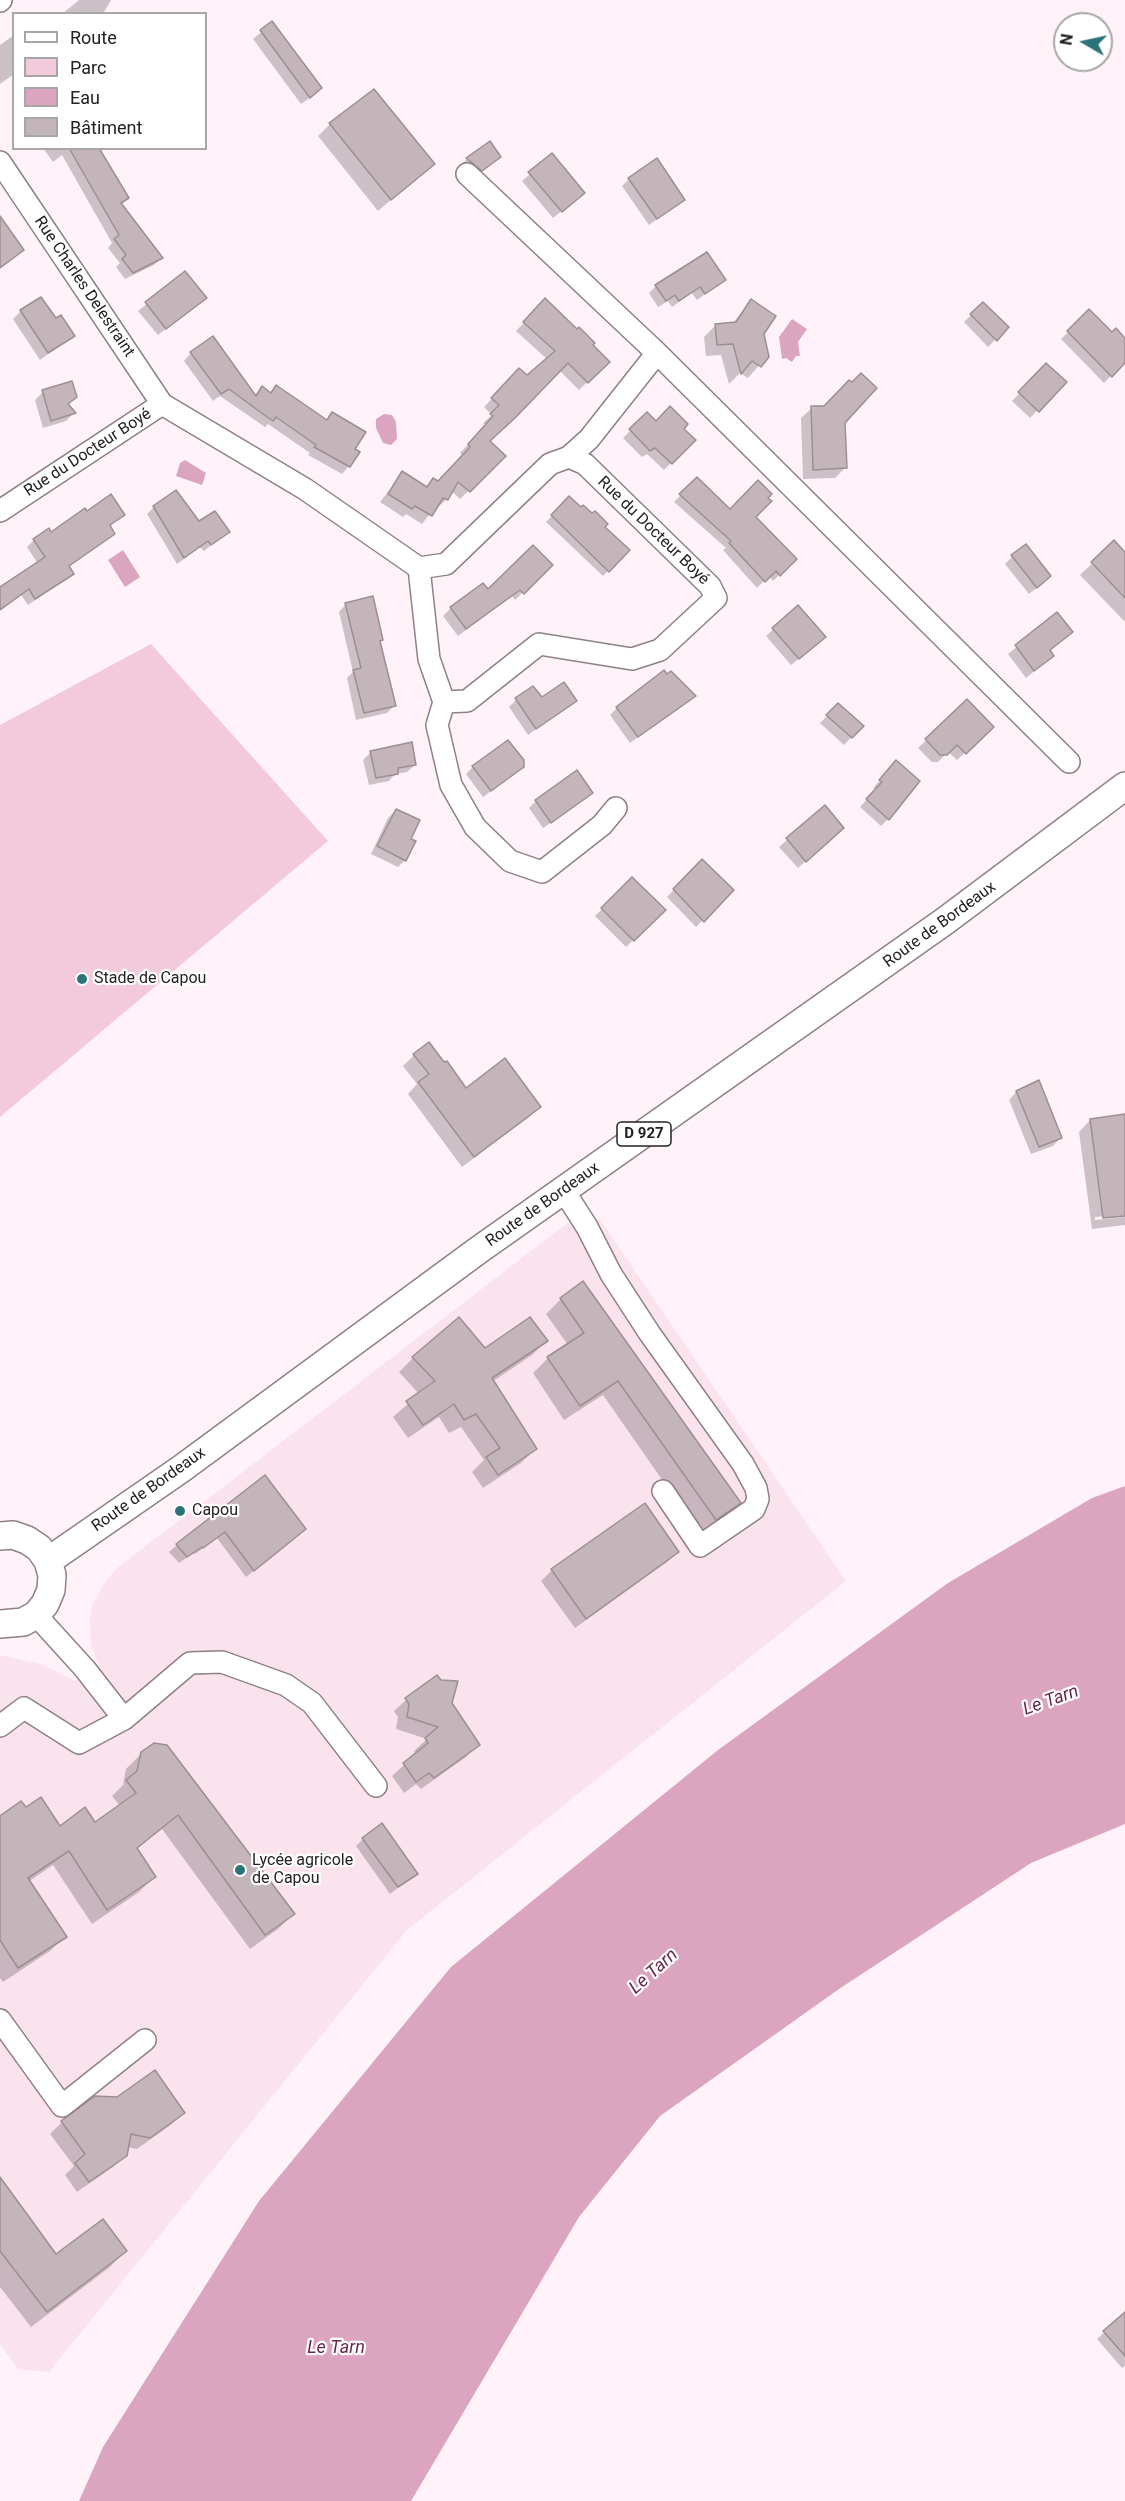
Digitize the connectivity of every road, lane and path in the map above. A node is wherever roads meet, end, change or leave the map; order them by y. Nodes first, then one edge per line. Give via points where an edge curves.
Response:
1 (2, 169) edge
2 (467, 174) dead end
3 (657, 353) junction
4 (162, 404) junction
5 (569, 457) junction
6 (0, 511) edge
7 (419, 568) junction
8 (444, 702) junction
9 (1069, 762) dead end
10 (1125, 786) edge
11 (616, 808) dead end
12 (564, 1191) junction
13 (663, 1491) dead end
14 (0, 1536) edge
15 (48, 1561) junction
16 (36, 1615) junction
17 (0, 1624) edge
18 (124, 1719) junction
19 (0, 1726) edge
20 (376, 1786) dead end
21 (0, 2020) edge
22 (145, 2040) dead end

1 - 4 street, Rue Charles Delestraint
2 - 3 street
3 - 5 street via 589,439
3 - 9 street
4 - 6 street, Rue du Docteur Boyé
4 - 7 street, Rue du Docteur Boyé via 305,489
5 - 7 street via 550,464 446,564
5 - 8 street, Rue du Docteur Boyé via 585,464 710,585 716,598 660,650 632,659 539,644 467,701
7 - 8 street via 429,659
8 - 11 street via 437,725 451,785 475,827 510,861 542,872 602,825
10 - 12 main road, Route de Bordeaux / D 927 via 917,941
12 - 13 street via 650,1334 743,1464 758,1499 754,1509 700,1546
12 - 15 main road, Route de Bordeaux / D 927
14 - 15 main road via 27,1540
15 - 16 main road via 51,1590
16 - 17 main road via 23,1622
16 - 18 street
18 - 19 street via 79,1743 24,1708
18 - 20 street via 190,1663 222,1662 286,1685 312,1703
21 - 22 street via 62,2106

